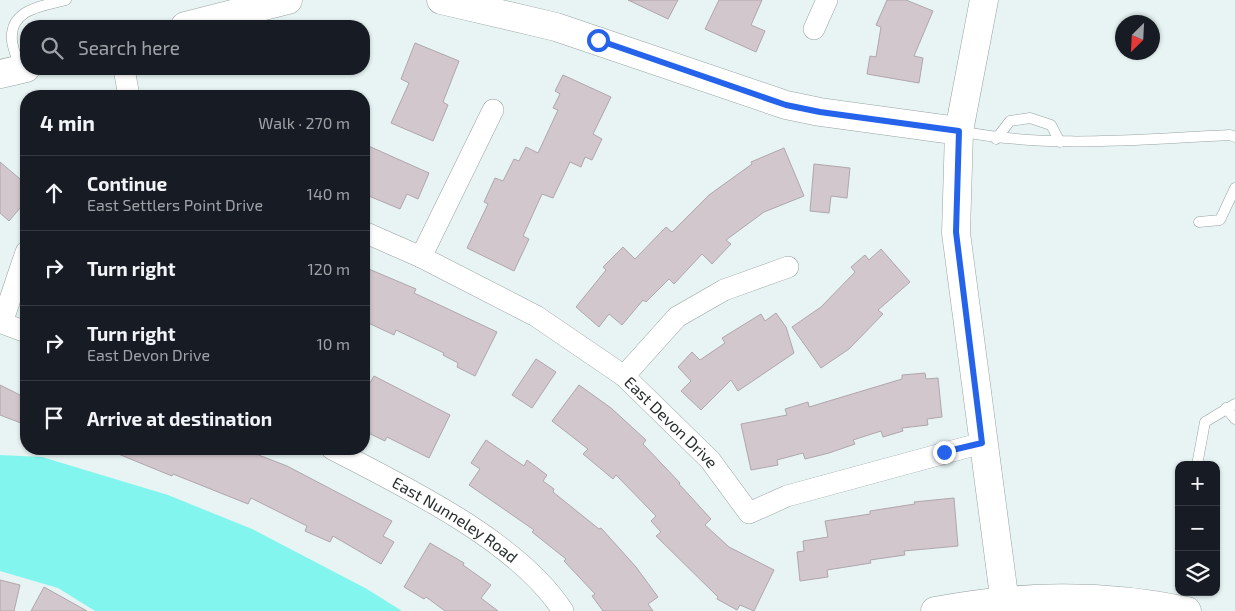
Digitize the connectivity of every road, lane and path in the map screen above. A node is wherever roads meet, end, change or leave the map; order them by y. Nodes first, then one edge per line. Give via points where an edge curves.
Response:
1 (66, 0) edge
2 (288, 0) edge
3 (441, 0) edge
4 (826, 0) edge
5 (984, 0) edge
6 (200, 20) edge
7 (814, 29) dead end
8 (16, 71) edge
9 (125, 75) edge
10 (128, 90) edge
11 (493, 110) dead end
12 (959, 131) junction
13 (1235, 137) edge
14 (996, 139) junction
15 (1060, 142) junction
16 (1235, 188) edge
17 (1199, 222) dead end
18 (370, 235) edge
19 (421, 257) junction
20 (788, 267) dead end
21 (20, 270) edge
22 (20, 330) edge
23 (624, 376) junction
24 (1230, 406) edge
25 (1235, 420) edge
26 (982, 443) junction
27 (343, 455) edge
28 (1197, 461) edge
29 (1005, 606) edge
30 (1181, 607) edge
31 (563, 611) edge
32 (935, 611) edge

1 - 8 lane via 21,14 12,41
2 - 6 street via 221,12
3 - 12 street via 573,32 786,105
4 - 7 street
5 - 12 street
9 - 10 street
11 - 19 street
12 - 14 lane
12 - 26 street via 956,232
13 - 15 lane
14 - 15 lane
14 - 15 lane via 1010,121 1030,118 1051,125
16 - 17 lane via 1220,220
18 - 19 street, East Devon Drive
19 - 23 street, East Devon Drive via 536,316
20 - 23 street via 724,290 677,317
21 - 22 street via 2,322
23 - 26 street, East Devon Drive via 710,460 749,513 787,496
24 - 25 lane
24 - 28 lane via 1205,422
26 - 29 street
27 - 31 street, East Nunneley Road via 436,504 500,548 552,594
29 - 30 street via 1060,597
29 - 32 street

